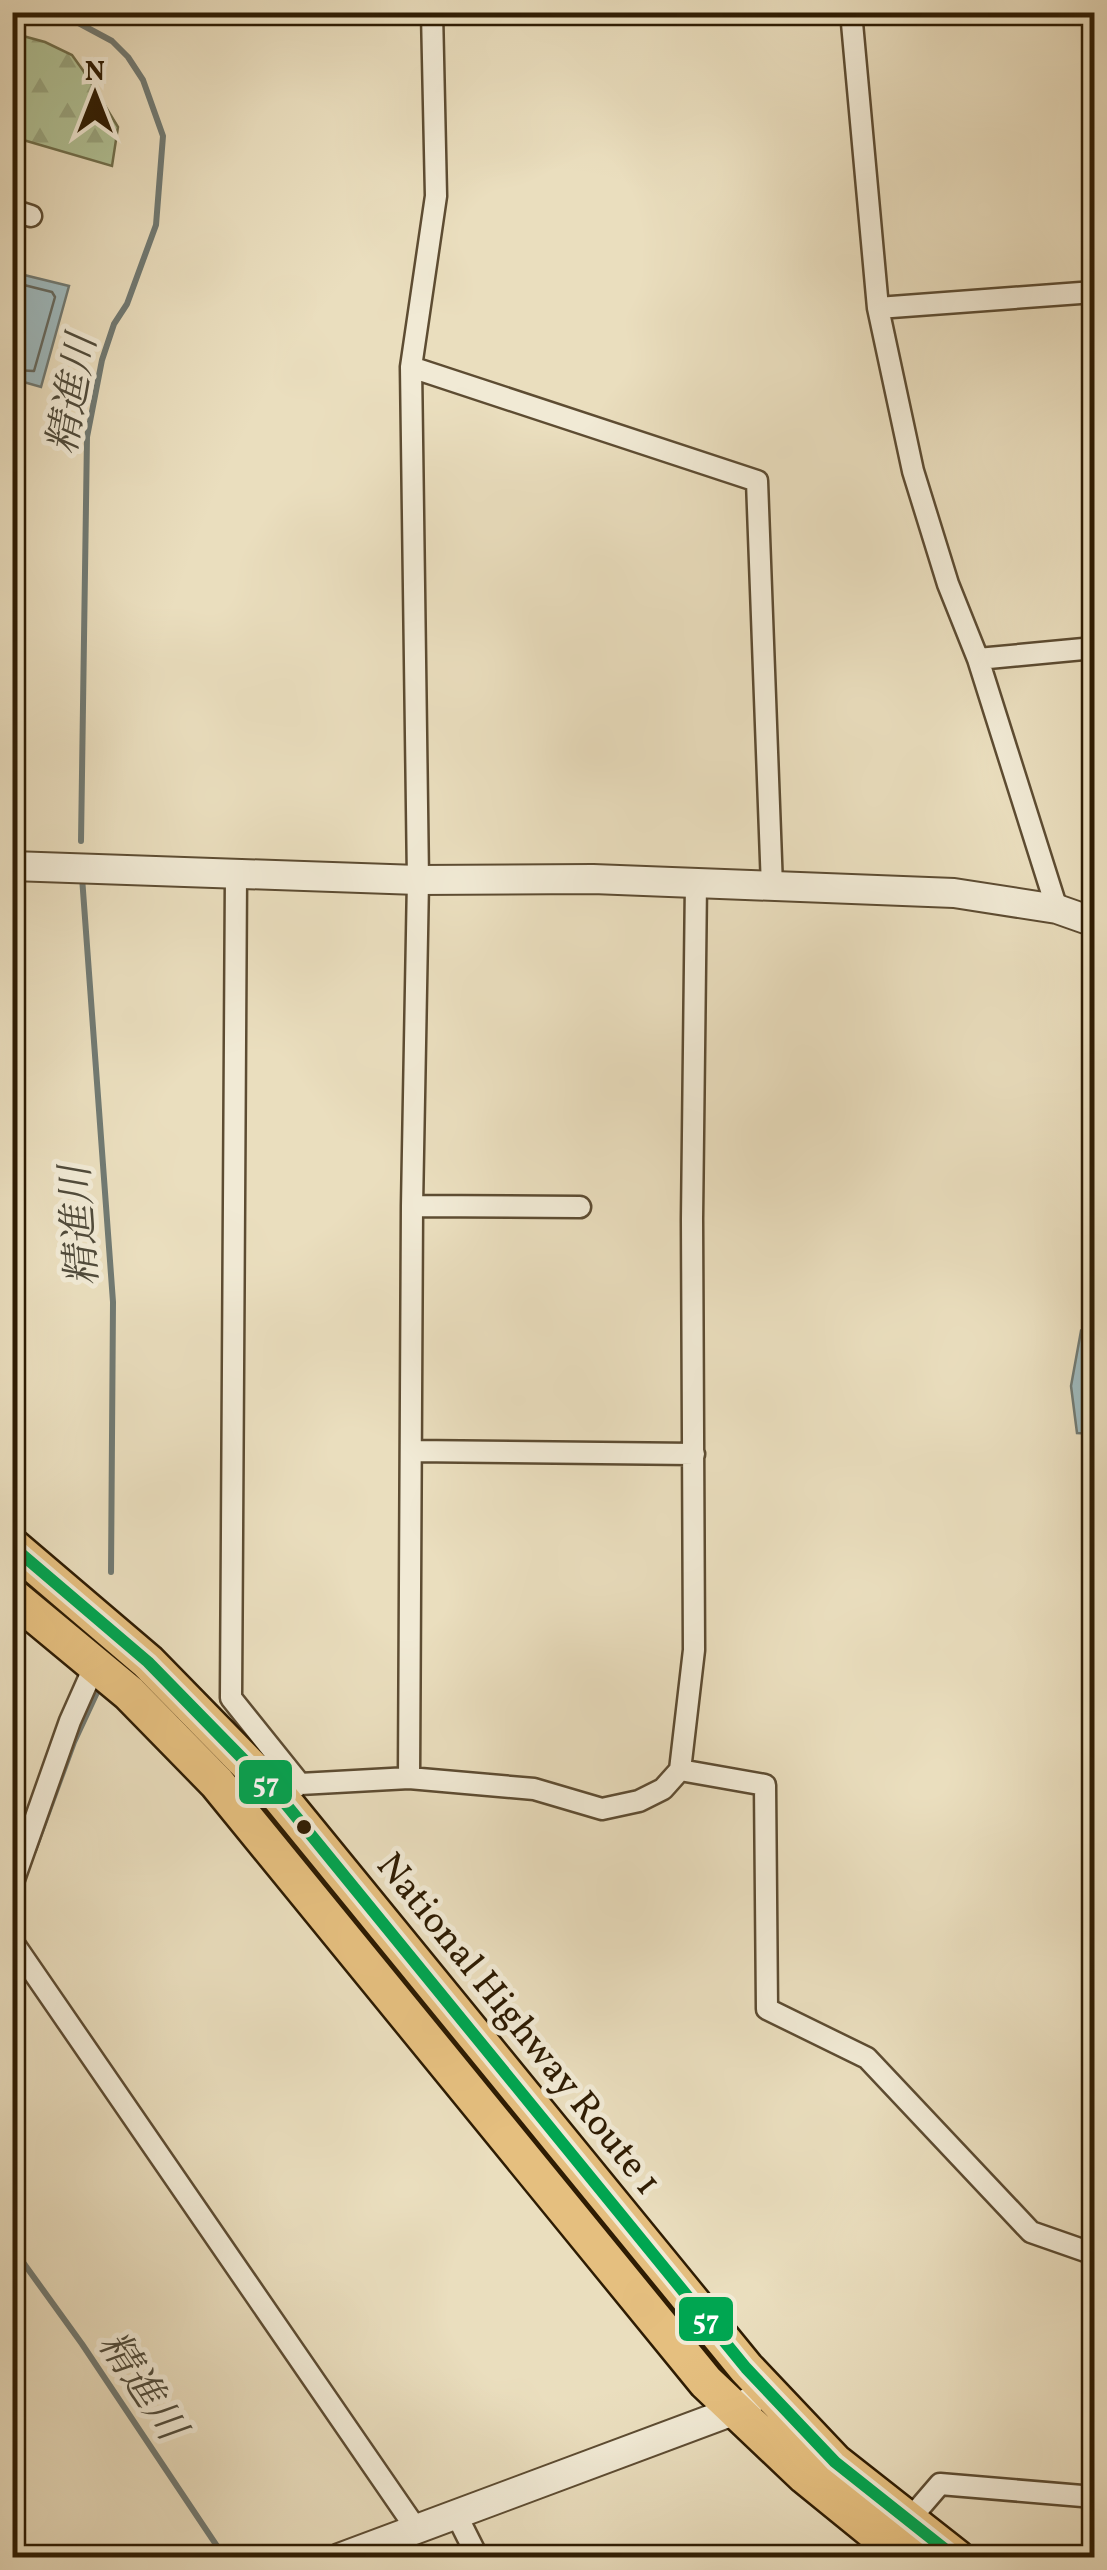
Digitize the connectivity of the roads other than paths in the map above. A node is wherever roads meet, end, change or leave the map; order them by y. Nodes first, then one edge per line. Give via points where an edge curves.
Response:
1 (432, 12) edge
2 (851, 12) edge
3 (1094, 292) edge
4 (878, 308) junction
5 (411, 367) junction
6 (1094, 648) edge
7 (978, 660) junction
8 (12, 866) edge
9 (236, 875) junction
10 (418, 880) junction
11 (696, 882) junction
12 (772, 887) junction
13 (1056, 909) junction
14 (1094, 922) edge
15 (412, 1206) junction
16 (580, 1207) dead end
17 (412, 1451) junction
18 (694, 1454) junction
19 (12, 1546) edge
20 (12, 1596) edge
21 (94, 1667) junction
22 (680, 1770) junction
23 (409, 1778) junction
24 (290, 1790) junction
25 (12, 1884) edge
26 (12, 1941) edge
27 (1094, 2254) edge
28 (766, 2389) junction
29 (736, 2410) junction
30 (1094, 2498) edge
31 (455, 2512) junction
32 (909, 2520) junction
33 (415, 2527) junction
34 (339, 2558) edge
35 (478, 2558) edge
36 (906, 2558) edge
37 (957, 2558) edge

1 - 5 street via 436,196
2 - 4 street
3 - 4 street
4 - 7 street via 913,470
5 - 10 street
5 - 12 street via 758,481
6 - 7 street
7 - 13 street
8 - 9 street
9 - 10 street
9 - 24 street via 230,1698
10 - 11 street
10 - 15 street
11 - 12 street
11 - 18 street
12 - 13 street via 954,893
13 - 14 street
15 - 16 street
15 - 17 street
17 - 18 street
17 - 23 street
18 - 22 street via 694,1650
19 - 24 highway, National Highway Route 1
20 - 21 highway
21 - 25 street
21 - 29 highway via 129,1693 217,1783 706,2382
22 - 23 street via 664,1790 602,1809 534,1789
22 - 27 street via 766,1785 767,2008 867,2058 1031,2232
23 - 24 street
24 - 28 highway, National Highway Route 1
26 - 33 street
28 - 29 street
28 - 32 highway, National Highway Route 1 via 835,2462
29 - 31 street
29 - 36 highway
30 - 32 street via 940,2484
31 - 33 street
31 - 35 street
32 - 37 highway, National Highway Route 1
33 - 34 street

